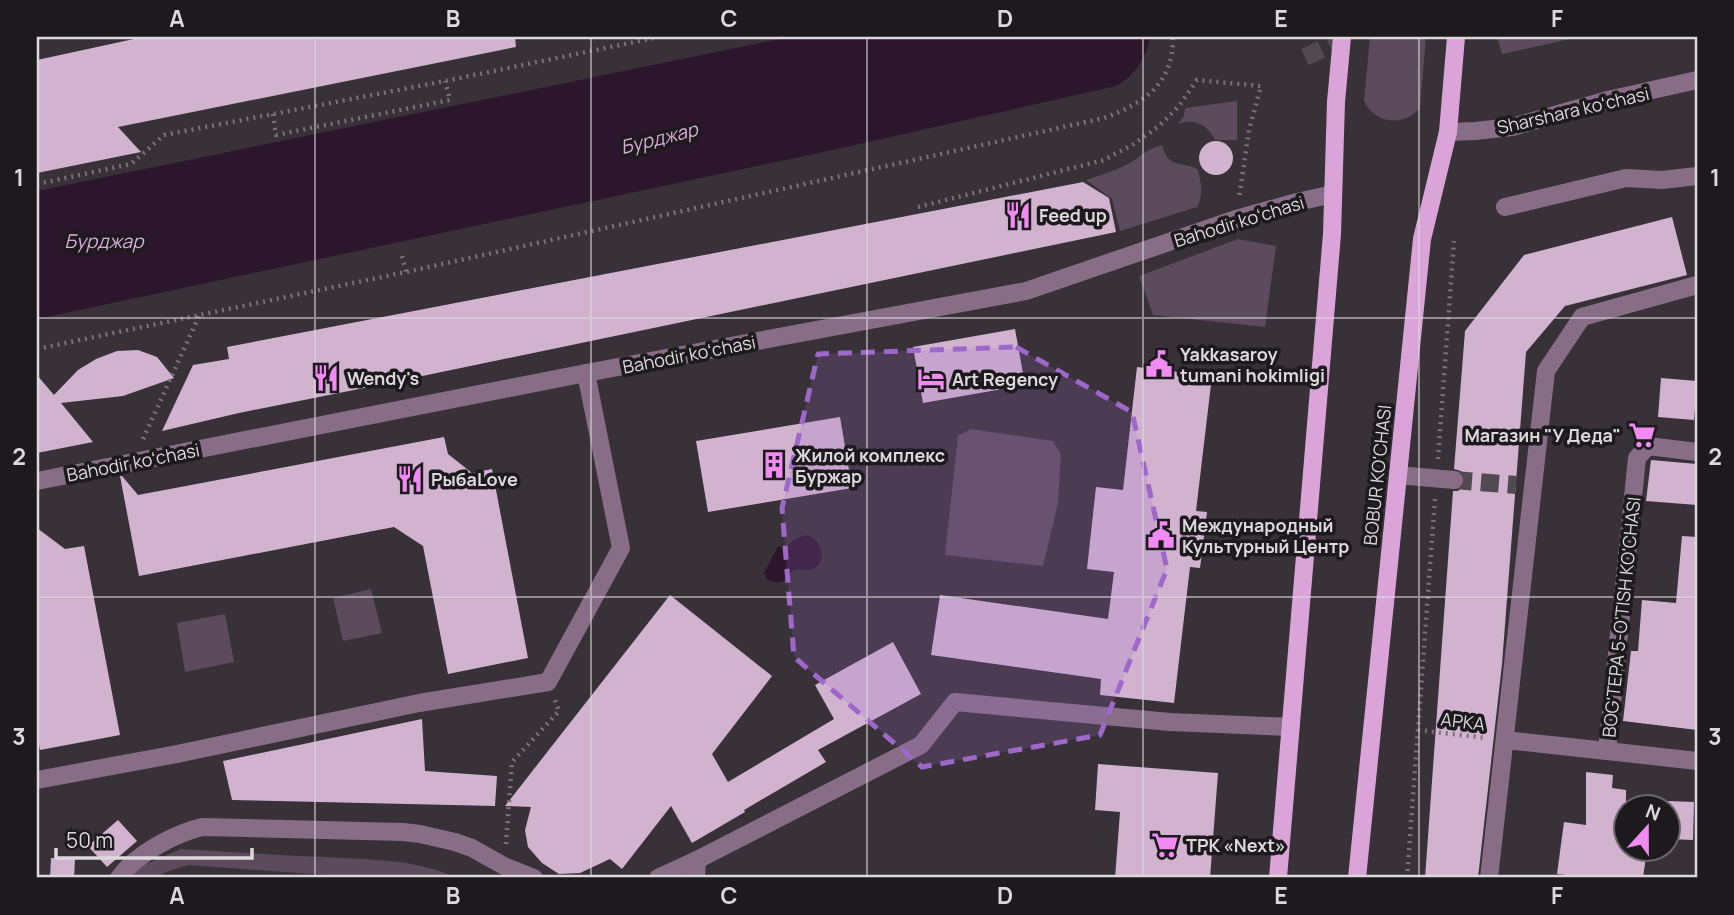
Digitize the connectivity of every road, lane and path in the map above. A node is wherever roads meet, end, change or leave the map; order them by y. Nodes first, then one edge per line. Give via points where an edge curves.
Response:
1 (659, 37) edge
2 (1173, 37) edge
3 (1342, 37) edge
4 (1456, 37) edge
5 (445, 81) junction
6 (1697, 81) edge
7 (273, 114) junction
8 (1448, 132) junction
9 (1697, 176) edge
10 (37, 184) edge
11 (1334, 194) junction
12 (918, 207) dead end
13 (1505, 207) dead end
14 (1236, 219) junction
15 (1454, 241) dead end
16 (402, 257) dead end
17 (406, 272) junction
18 (1697, 285) edge
19 (199, 316) junction
20 (37, 349) edge
21 (586, 373) junction
22 (1697, 452) edge
23 (133, 462) junction
24 (1398, 475) junction
25 (1445, 476) joint
26 (37, 481) edge
27 (1435, 499) dead end
28 (548, 682) junction
29 (1291, 727) junction
30 (1418, 730) junction
31 (1505, 740) junction
32 (1607, 751) junction
33 (1697, 761) edge
34 (37, 780) edge
35 (504, 866) junction
36 (696, 869) edge
37 (1280, 873) edge
38 (1357, 877) edge
39 (119, 878) edge
40 (534, 878) edge
41 (658, 878) edge
42 (1407, 878) edge
43 (1489, 878) edge

1 - 5 path
2 - 17 path via 1170,65 1150,95 1104,118
3 - 11 main road, bridge
4 - 8 main road, BOBUR KO'CHASI
5 - 7 path
5 - 7 path via 450,100 379,117 276,135
6 - 8 street, Sharshara koʻchasi via 1512,127
7 - 10 path via 164,135 131,164
8 - 24 main road, BOBUR KO'CHASI via 1422,239
9 - 13 street via 1626,178
11 - 14 street, Bahodir koʻchasi
11 - 29 main road
12 - 14 path via 1104,160 1158,126 1197,80 1261,86 1249,130
14 - 21 street, Bahodir koʻchasi via 1026,291
15 - 25 path
16 - 17 path
17 - 19 path
18 - 31 street via 1582,317 1546,371 1525,486
19 - 20 path
19 - 23 path
21 - 23 street, Bahodir koʻchasi
21 - 28 street via 621,548
22 - 32 street, BOG'TEPA 5-O'TISH KO'CHASI via 1648,446 1637,458
23 - 26 street, Bahodir koʻchasi
24 - 25 street
24 - 38 main road, BOBUR KO'CHASI
27 - 30 path
28 - 34 street via 419,703
28 - 35 path via 559,711 512,762
29 - 36 street via 1170,722 955,702 920,745 818,796
29 - 37 main road
30 - 31 path, АРКА
30 - 42 path
31 - 32 street
31 - 43 street
32 - 33 street, BOG'TEPA 5-O'TISH KO'CHASI
35 - 39 street via 472,848 420,834 202,827 167,840
35 - 40 street
36 - 41 street

